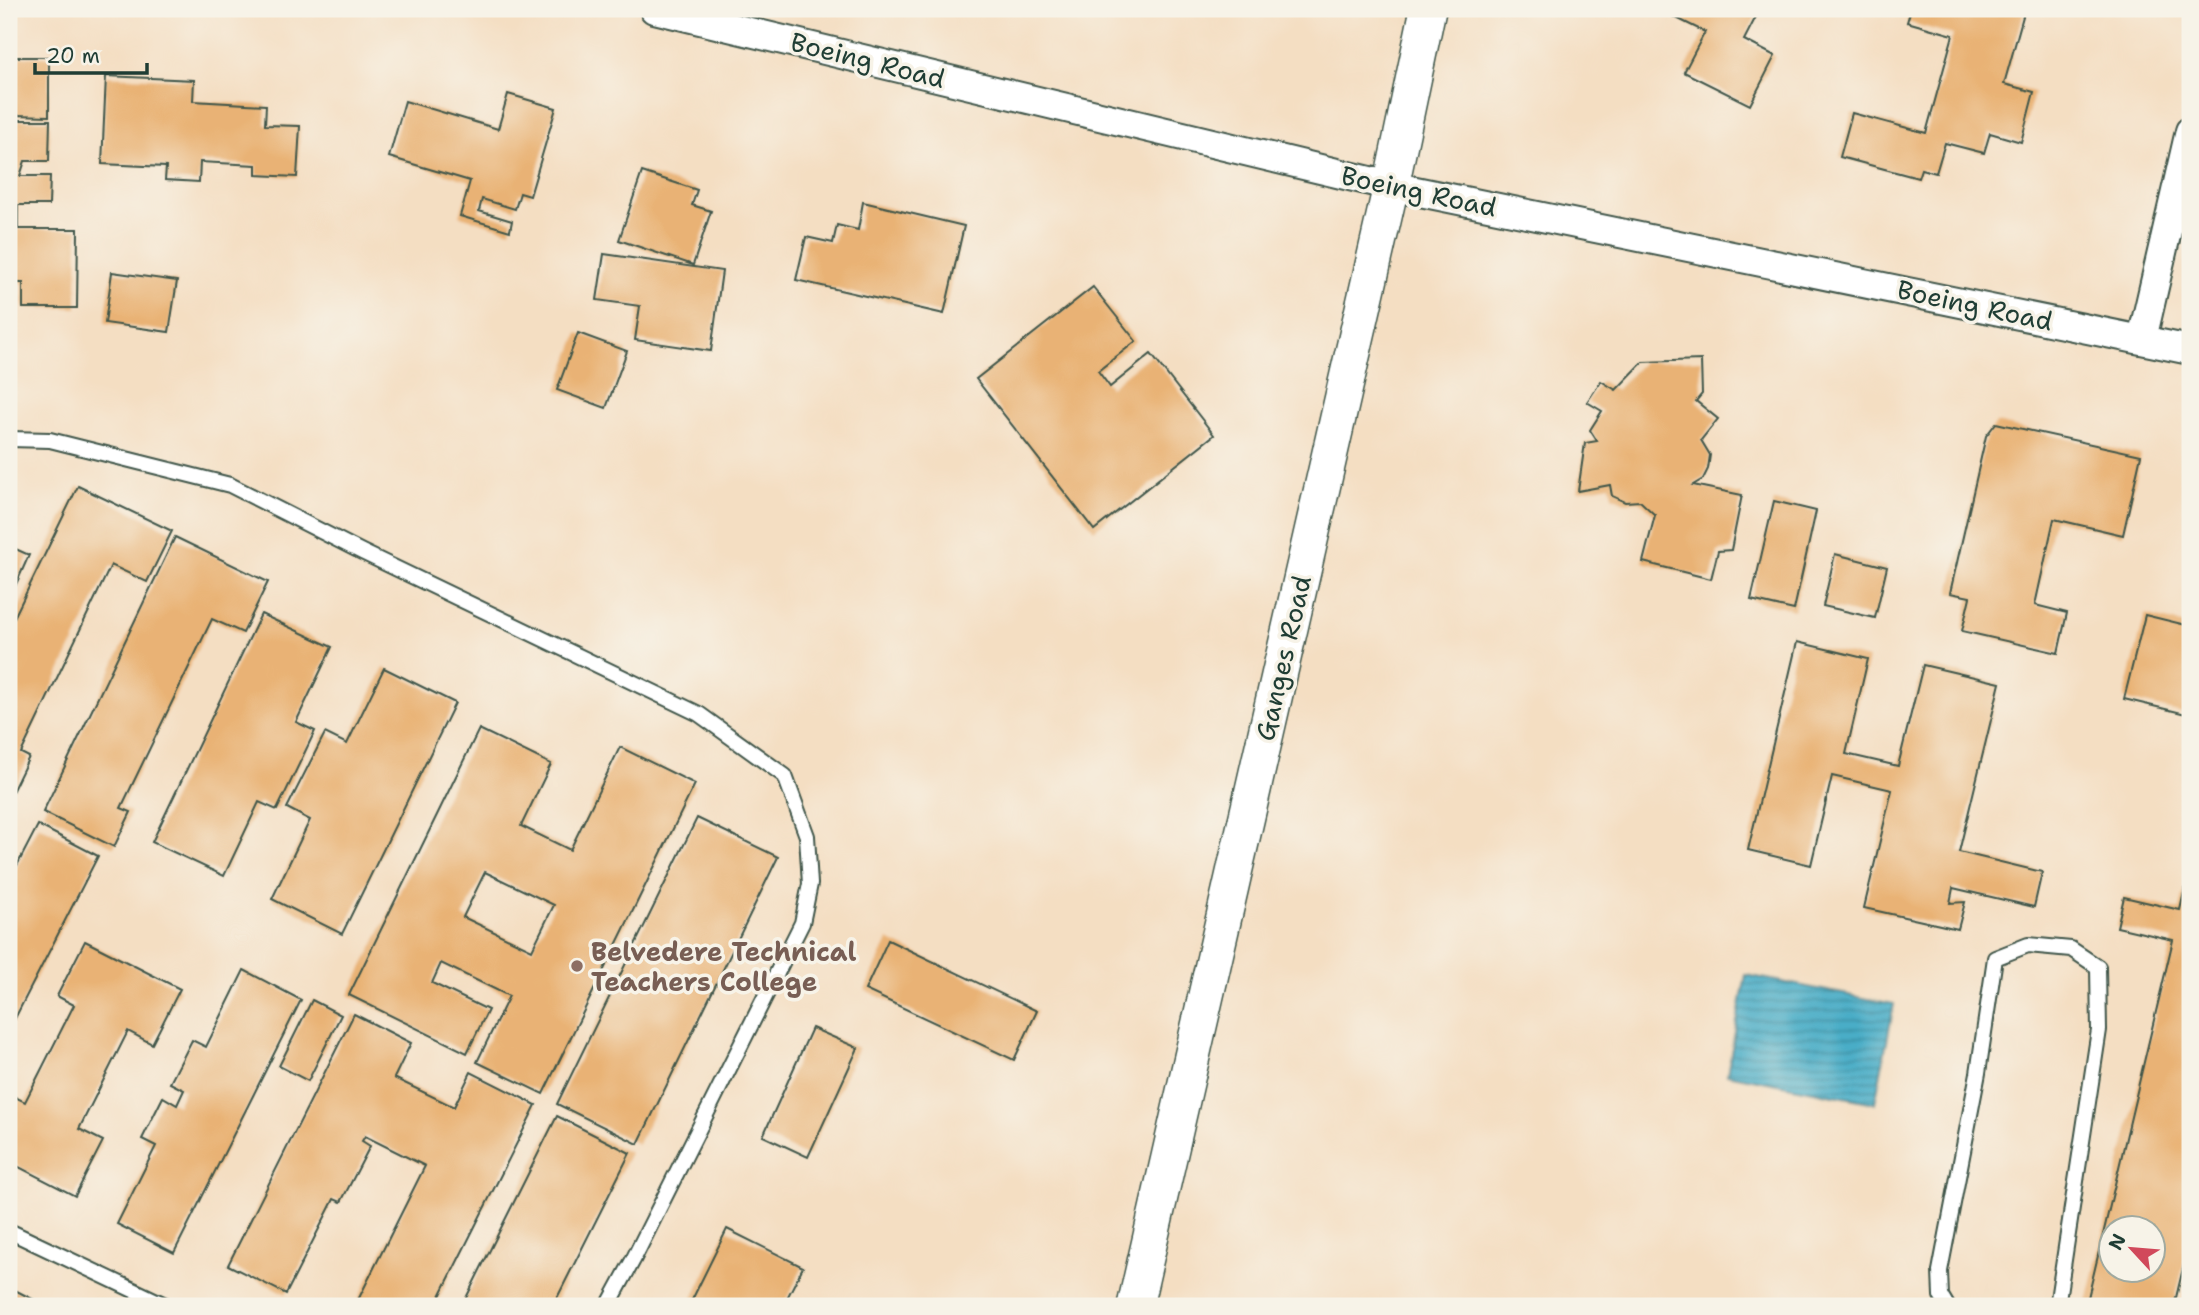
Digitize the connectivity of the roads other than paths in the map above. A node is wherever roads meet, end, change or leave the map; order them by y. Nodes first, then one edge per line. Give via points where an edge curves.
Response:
1 (654, 9) edge
2 (1428, 9) edge
3 (2190, 131) edge
4 (1391, 186) junction
5 (2142, 339) junction
6 (2190, 350) edge
7 (9, 439) edge
8 (9, 1231) edge
9 (167, 1306) edge
10 (608, 1306) edge
11 (1135, 1306) edge
12 (1947, 1306) edge
13 (2057, 1306) edge

1 - 4 street, Boeing Road
2 - 4 street, Ganges Road
3 - 5 street
4 - 5 street, Boeing Road
4 - 11 street, Ganges Road
5 - 6 street, Boeing Road
7 - 10 lane via 50,440 230,485 699,715 785,776 807,836 810,884 802,923
8 - 9 lane
12 - 13 lane via 1941,1296 1940,1271 1979,1073 1994,958 2028,946 2071,949 2098,967 2099,1030

